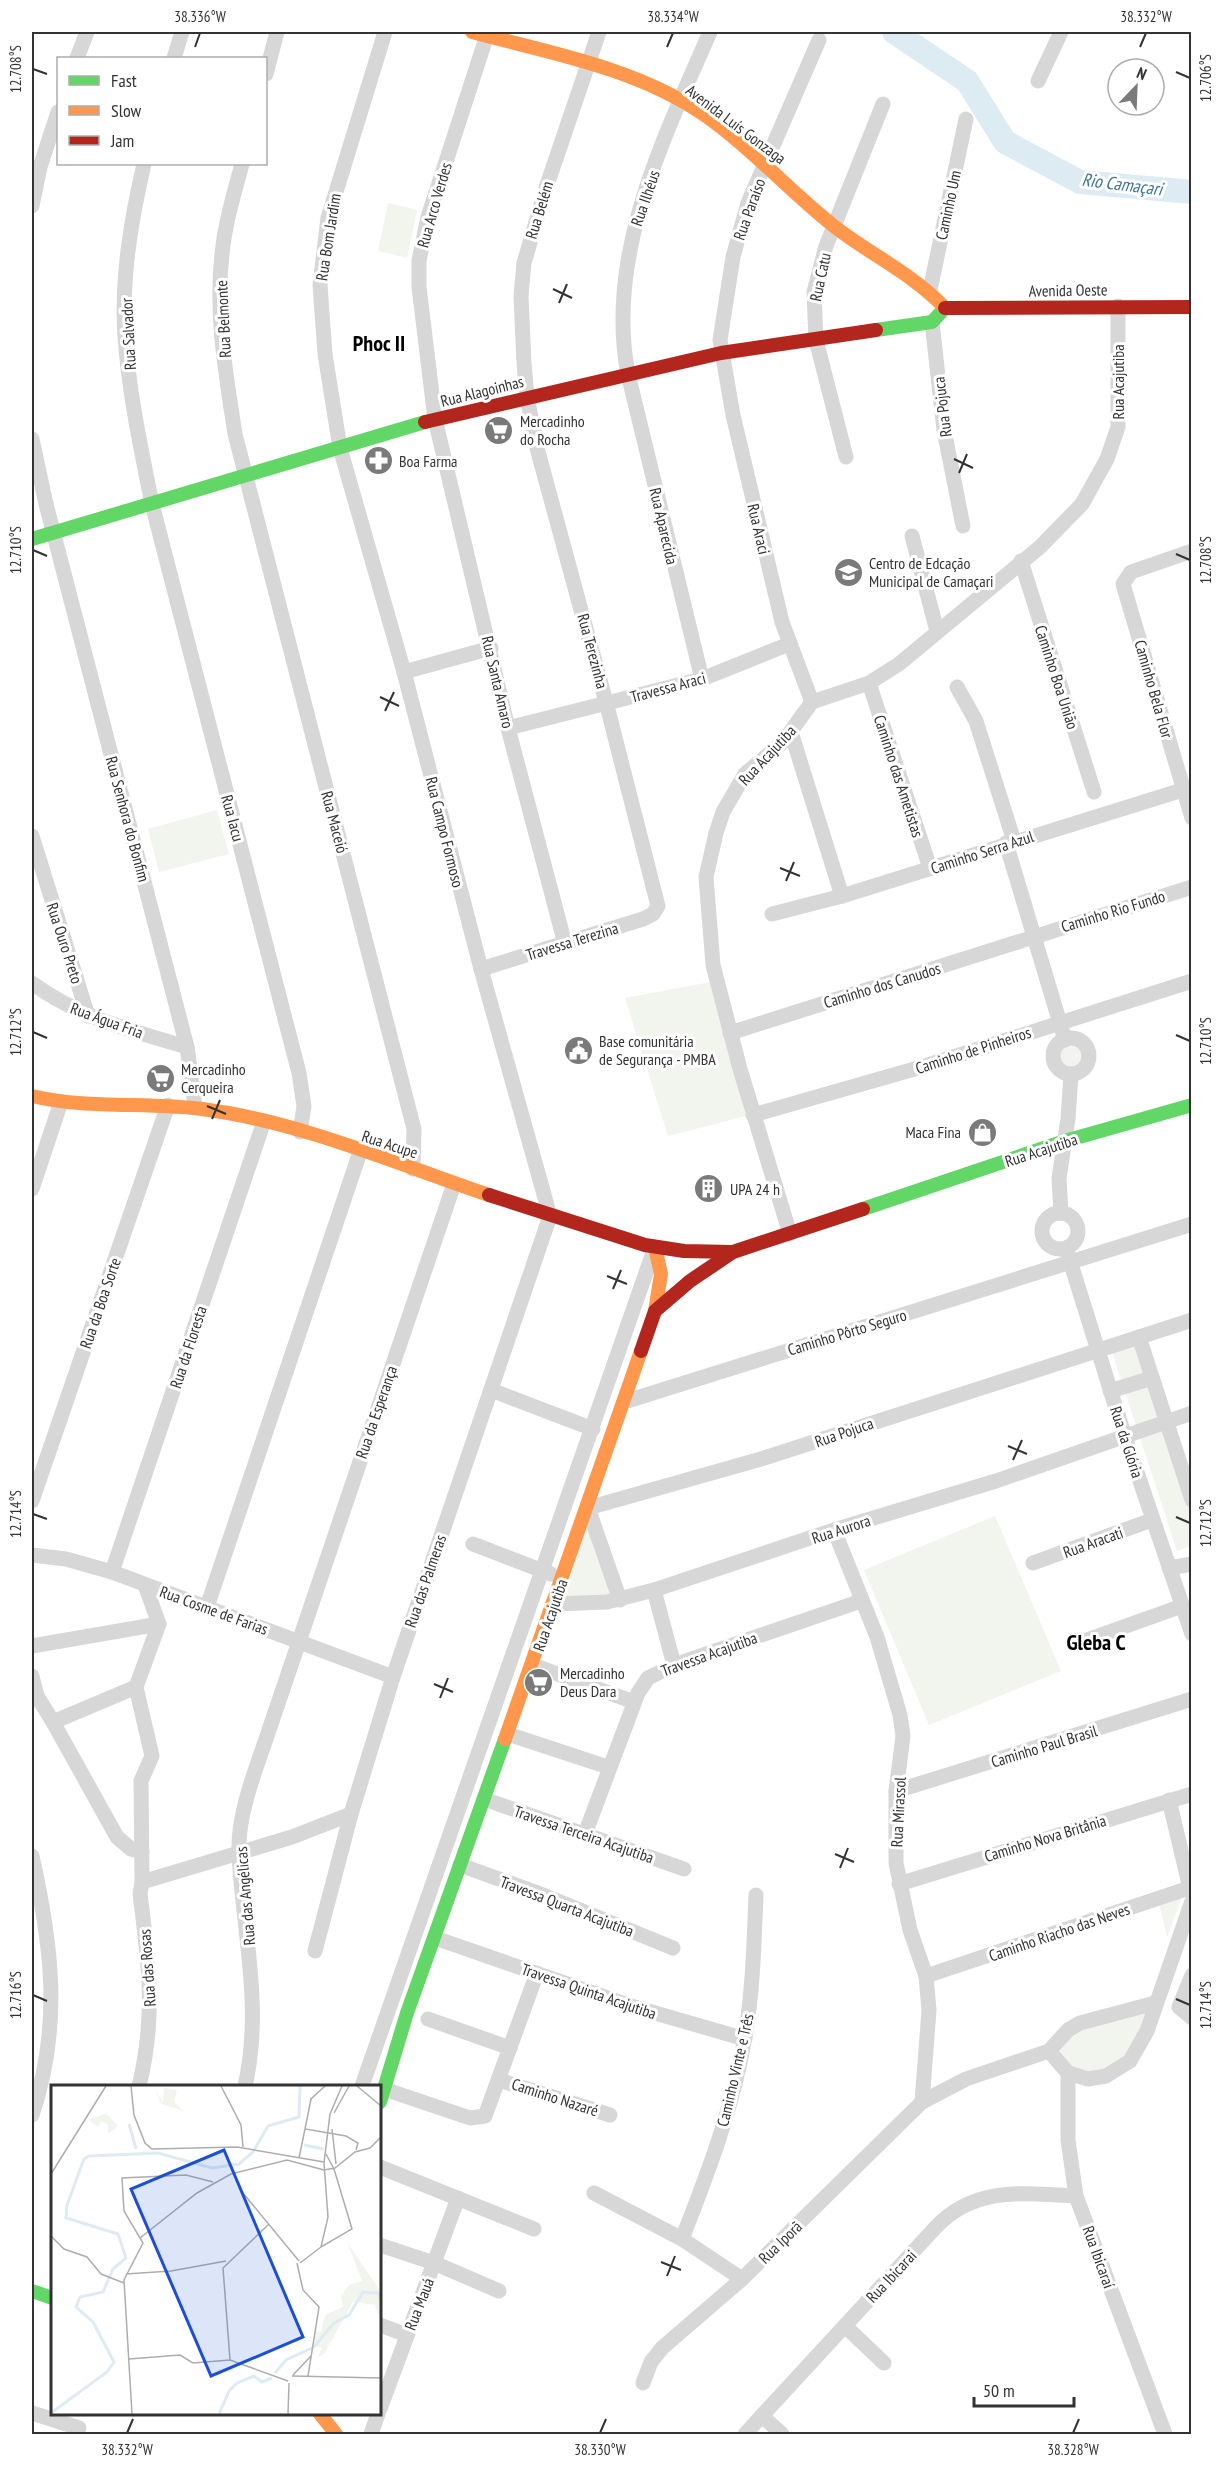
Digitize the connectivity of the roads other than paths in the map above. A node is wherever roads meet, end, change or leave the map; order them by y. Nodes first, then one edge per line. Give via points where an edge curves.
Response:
1 (87, 32) edge
2 (182, 32) edge
3 (277, 32) edge
4 (385, 32) edge
5 (599, 32) edge
6 (710, 32) edge
7 (1061, 32) edge
8 (482, 33) edge
9 (819, 40) dead end
10 (77, 57) edge
11 (174, 57) edge
12 (588, 62) junction
13 (267, 70) edge
14 (1038, 81) dead end
15 (681, 101) junction
16 (883, 104) dead end
17 (57, 115) edge
18 (966, 119) dead end
19 (144, 165) edge
20 (242, 165) edge
21 (766, 165) junction
22 (32, 206) edge
23 (835, 226) junction
24 (930, 290) junction
25 (1118, 306) junction
26 (1191, 307) edge
27 (945, 308) junction
28 (932, 322) junction
29 (816, 340) junction
30 (721, 353) junction
31 (628, 374) junction
32 (526, 397) junction
33 (435, 419) junction
34 (32, 439) edge
35 (340, 448) junction
36 (846, 457) dead end
37 (244, 476) junction
38 (152, 504) junction
39 (963, 526) dead end
40 (54, 533) junction
41 (912, 536) dead end
42 (32, 539) edge
43 (1191, 551) edge
44 (1020, 561) junction
45 (937, 631) junction
46 (789, 644) junction
47 (491, 648) junction
48 (404, 672) junction
49 (702, 679) junction
50 (869, 683) junction
51 (957, 687) dead end
52 (606, 702) junction
53 (812, 702) junction
54 (508, 728) junction
55 (791, 732) junction
56 (1187, 789) edge
57 (1094, 792) dead end
58 (1191, 818) edge
59 (32, 836) edge
60 (1010, 842) junction
61 (930, 868) junction
62 (1191, 886) edge
63 (842, 896) junction
64 (658, 906) joint
65 (772, 914) dead end
66 (1034, 936) junction
67 (565, 944) junction
68 (481, 969) junction
69 (1191, 981) edge
70 (32, 983) edge
71 (88, 1016) junction
72 (1059, 1023) junction
73 (730, 1033) junction
74 (1065, 1040) junction
75 (187, 1047) junction
76 (1071, 1074) junction
77 (32, 1096) edge
78 (60, 1105) junction
79 (168, 1105) junction
80 (1191, 1105) edge
81 (195, 1106) junction
82 (753, 1115) junction
83 (264, 1121) junction
84 (300, 1132) junction
85 (1065, 1141) junction
86 (360, 1152) junction
87 (413, 1169) junction
88 (454, 1184) junction
89 (32, 1189) edge
90 (1061, 1213) junction
91 (550, 1216) junction
92 (1191, 1224) edge
93 (790, 1234) junction
94 (655, 1247) junction
95 (733, 1252) junction
96 (1068, 1255) junction
97 (655, 1311) junction
98 (1191, 1320) edge
99 (1139, 1337) junction
100 (1098, 1351) junction
101 (1152, 1378) junction
102 (491, 1390) junction
103 (1110, 1391) junction
104 (624, 1402) junction
105 (1191, 1413) edge
106 (1166, 1421) junction
107 (593, 1429) junction
108 (1125, 1437) junction
109 (1191, 1500) edge
110 (32, 1501) edge
111 (588, 1508) junction
112 (1152, 1520) junction
113 (834, 1530) junction
114 (473, 1544) dead end
115 (32, 1555) edge
116 (1033, 1563) dead end
117 (1191, 1564) edge
118 (1168, 1568) junction
119 (543, 1570) junction
120 (112, 1572) junction
121 (562, 1578) junction
122 (145, 1585) junction
123 (654, 1590) junction
124 (620, 1600) junction
125 (861, 1601) junction
126 (553, 1604) junction
127 (1182, 1606) junction
128 (207, 1607) junction
129 (159, 1623) junction
130 (1191, 1635) edge
131 (298, 1641) junction
132 (1084, 1641) dead end
133 (32, 1646) edge
134 (533, 1665) junction
135 (674, 1665) junction
136 (32, 1676) edge
137 (393, 1677) junction
138 (136, 1687) junction
139 (1191, 1699) edge
140 (634, 1702) junction
141 (53, 1722) junction
142 (507, 1734) junction
143 (608, 1767) junction
144 (471, 1769) junction
145 (896, 1791) junction
146 (1191, 1794) edge
147 (1169, 1800) junction
148 (483, 1802) junction
149 (351, 1814) junction
150 (585, 1834) junction
151 (142, 1852) junction
152 (238, 1852) junction
153 (32, 1856) edge
154 (460, 1865) junction
155 (684, 1869) dead end
156 (141, 1883) junction
157 (899, 1884) junction
158 (1191, 1892) edge
159 (756, 1895) dead end
160 (39, 1922) edge
161 (435, 1938) junction
162 (673, 1948) dead end
163 (315, 1951) dead end
164 (1171, 1964) junction
165 (1191, 1973) edge
166 (537, 1974) junction
167 (927, 1976) junction
168 (1155, 2002) junction
169 (386, 2016) junction
170 (1191, 2018) edge
171 (428, 2019) dead end
172 (404, 2022) junction
173 (745, 2039) junction
174 (510, 2048) junction
175 (1049, 2051) junction
176 (372, 2056) junction
177 (391, 2062) junction
178 (1068, 2073) junction
179 (499, 2080) junction
180 (139, 2085) edge
181 (245, 2085) edge
182 (362, 2085) edge
183 (382, 2096) edge
184 (922, 2102) junction
185 (32, 2115) edge
186 (610, 2115) dead end
187 (381, 2167) edge
188 (594, 2193) dead end
189 (1076, 2196) junction
190 (458, 2198) junction
191 (534, 2229) dead end
192 (682, 2239) junction
193 (381, 2245) edge
194 (434, 2263) junction
195 (742, 2279) junction
196 (32, 2291) edge
197 (499, 2291) dead end
198 (51, 2298) edge
199 (381, 2325) edge
200 (845, 2326) junction
201 (407, 2335) junction
202 (884, 2363) dead end
203 (642, 2383) dead end
204 (381, 2403) edge
205 (32, 2413) edge
206 (321, 2415) edge
207 (377, 2415) edge
208 (762, 2416) junction
209 (80, 2425) edge
210 (336, 2434) edge
211 (371, 2434) edge
212 (745, 2434) edge
213 (782, 2434) edge
214 (1165, 2434) edge

1 - 10 street
2 - 11 street
3 - 13 street
4 - 35 street, Rua Bom Jardim via 338,180 322,260 322,327
5 - 12 street, Rua Belém
6 - 15 street, Rua Ilhéus
7 - 14 street
8 - 12 street, Avenida Luís Gonzaga
8 - 33 street, Rua Arco Verdes via 419,261
9 - 21 street, Rua Paraíso
12 - 15 street, Avenida Luís Gonzaga
12 - 32 street, Rua Belém via 524,263 521,296
15 - 21 street, Avenida Luís Gonzaga
15 - 31 street, Rua Ilhéus via 634,224 627,255 623,287
16 - 23 street, Rua Catu
17 - 22 street
18 - 24 street, Caminho Um
19 - 38 street, Rua Salvador via 127,264 125,335
20 - 37 street, Rua Belmonte via 221,255 220,321
21 - 23 street, Avenida Luís Gonzaga
21 - 30 street, Rua Paraíso via 748,203 733,257 722,313
23 - 24 street, Avenida Luís Gonzaga
23 - 29 street, Rua Catu via 814,292
24 - 27 street, Avenida Luís Gonzaga
25 - 26 street, Avenida Oeste
25 - 27 street, Avenida Oeste
25 - 44 street, Rua Acajutiba via 1119,420 1112,448 1082,504 1040,547
27 - 28 street
28 - 29 street, Rua Alagoinhas
28 - 39 street, Rua Pojuca via 944,430
29 - 30 street, Rua Alagoinhas
29 - 36 street, Rua Catu
30 - 31 street, Rua Alagoinhas
30 - 46 street, Rua Araci via 759,533
31 - 32 street, Rua Alagoinhas
31 - 49 street, Rua Aparecida
32 - 33 street, Rua Alagoinhas
32 - 52 street, Rua Terezinha
33 - 35 street, Rua Alagoinhas
33 - 47 street, Rua Santa Amaro
34 - 40 street, Rua Senhora do Bonfim
35 - 37 street, Rua Alagoinhas
35 - 48 street, Rua Campo Formoso
37 - 38 street, Rua Alagoinhas
37 - 87 street, Rua Maceió via 414,1129
38 - 40 street, Rua Alagoinhas
38 - 84 street, Rua Iacu via 299,1073 304,1106
40 - 42 street, Rua Alagoinhas
40 - 75 street, Rua Senhora do Bonfim
41 - 45 street
43 - 56 street, Caminho Bela Flor via 1131,572 1123,588
44 - 45 street, Rua Acajutiba
44 - 57 street, Caminho Boa União
45 - 50 street, Rua Acajutiba via 899,664
46 - 49 street, Travessa Araci
46 - 53 street, Rua Araci
47 - 48 street
47 - 54 street, Rua Santa Amaro
48 - 68 street, Rua Campo Formoso
49 - 52 street, Travessa Araci
50 - 53 street, Rua Acajutiba
50 - 61 street, Caminho das Ametistas
51 - 60 street via 976,721
52 - 54 street, Travessa Araci
52 - 64 street, Rua Terezinha
53 - 55 street, Rua Acajutiba
54 - 67 street, Rua Santa Amaro
55 - 63 street
55 - 73 street, Rua Acajutiba via 740,781 723,812 707,864 710,945
56 - 58 street, Caminho Bela Flor
56 - 60 street, Caminho Serra Azul
59 - 71 street, Rua Ouro Preto
60 - 61 street, Caminho Serra Azul
60 - 66 street
61 - 63 street, Caminho Serra Azul
62 - 66 street, Caminho Rio Fundo
63 - 65 street, Caminho Serra Azul
64 - 67 street, Travessa Terezina via 649,917
66 - 72 street
66 - 73 street, Caminho dos Canudos
67 - 68 street, Travessa Terezina
68 - 91 street, Rua Campo Formoso
69 - 72 street, Caminho de Pinheiros
70 - 71 street, Rua Água Fria
71 - 75 street, Rua Água Fria
72 - 74 street
72 - 82 street, Caminho de Pinheiros
73 - 82 street, Rua Acajutiba
74 - 76 street via 1053,1056 1059,1069
74 - 76 street via 1078,1040 1088,1049 1084,1069
75 - 81 street, Rua Senhora do Bonfim
76 - 85 street
77 - 78 street, Rua Acupe
78 - 79 street, Rua Acupe
78 - 89 street
79 - 81 street, Rua Acupe
79 - 110 street, Rua da Boa Sorte
80 - 85 street, Rua Acajutiba
81 - 83 street, Rua Acupe
82 - 93 street, Rua Acajutiba
83 - 84 street, Rua Acupe
83 - 120 street, Rua da Floresta
84 - 86 street, Rua Acupe
85 - 90 street via 1059,1178
85 - 93 street, Rua Acajutiba
86 - 87 street, Rua Acupe
86 - 128 street
87 - 88 street, Rua Acupe
88 - 91 street, Rua Acupe
88 - 131 street, Rua da Esperança
90 - 96 street via 1073,1218 1079,1229
90 - 96 street via 1049,1216 1042,1233 1048,1244
91 - 94 street, Rua Acupe
91 - 102 street, Rua das Palmeras
92 - 96 street, Caminho Pôrto Seguro
93 - 95 street, Rua Acajutiba
94 - 95 street, Rua Acupe
94 - 97 street via 661,1275
94 - 107 street
95 - 97 street, Rua Acajutiba
96 - 100 street, Rua da Glória
96 - 104 street, Caminho Pôrto Seguro
97 - 104 street, Rua Acajutiba
98 - 99 street, Rua Pojuca
99 - 100 street, Rua Pojuca
99 - 101 street
100 - 103 street, Rua da Glória
100 - 111 street, Rua Pojuca via 771,1456
101 - 103 street
101 - 106 street
102 - 107 street
102 - 137 street, Rua das Palmeras
103 - 108 street, Rua da Glória
104 - 111 street, Rua Acajutiba
105 - 106 street, Rua Aurora
106 - 108 street, Rua Aurora
106 - 109 street
107 - 119 street
108 - 112 street, Rua da Glória
108 - 113 street, Rua Aurora
111 - 121 street, Rua Acajutiba
111 - 124 street
112 - 116 street, Rua Aracati
112 - 118 street, Rua da Glória
113 - 123 street, Rua Aurora
113 - 125 street, Rua Mirassol
114 - 119 street
115 - 120 street, Rua Cosme de Farias via 66,1559
117 - 118 street
118 - 127 street, Rua da Glória
119 - 121 street
119 - 144 street
120 - 122 street, Rua Cosme de Farias
121 - 126 street, Rua Acajutiba
122 - 128 street, Rua Cosme de Farias
122 - 129 street
123 - 124 street, Rua Aurora
123 - 135 street
124 - 126 street, Rua Aurora
125 - 135 street, Travessa Acajutiba
125 - 145 street, Rua Mirassol via 889,1672 900,1715 903,1745
126 - 134 street, Rua Acajutiba
127 - 130 street, Rua da Glória
127 - 132 street
128 - 131 street, Rua Cosme de Farias
129 - 133 street
129 - 138 street
131 - 137 street, Rua Cosme de Farias
131 - 152 street, Rua das Angélicas via 253,1776
134 - 140 street
134 - 142 street, Rua Acajutiba
135 - 140 street, Travessa Acajutiba via 648,1678
136 - 141 street via 37,1696
137 - 149 street, Rua das Palmeras
138 - 141 street
138 - 151 street, Rua das Rosas via 152,1756 141,1781
139 - 145 street, Caminho Paul Brasil
140 - 143 street, Travessa Acajutiba
141 - 151 street via 117,1837 131,1849
142 - 143 street
142 - 148 street, Rua Acajutiba
143 - 150 street, Travessa Acajutiba
144 - 148 street via 477,1781 477,1798
144 - 169 street
145 - 157 street, Rua Mirassol
146 - 147 street, Caminho Nova Britânia
147 - 157 street, Caminho Nova Britânia
147 - 158 street
148 - 150 street, Travessa Terceira Acajutiba
148 - 154 street, Rua Acajutiba
149 - 152 street
149 - 163 street, Rua das Palmeras
150 - 155 street, Travessa Terceira Acajutiba
151 - 156 street, Rua das Rosas
152 - 156 street
152 - 181 street, Rua das Angélicas via 252,1984 252,2043
153 - 160 street
154 - 161 street, Rua Acajutiba
154 - 162 street, Travessa Quarta Acajutiba
156 - 180 street, Rua das Rosas via 151,2006
157 - 167 street, Rua Mirassol
158 - 164 street
158 - 167 street, Caminho Riacho das Neves
159 - 173 street, Caminho Vinte e Três
160 - 185 street via 52,1987 51,2025
161 - 166 street, Travessa Quinta Acajutiba
161 - 172 street, Rua Acajutiba
164 - 165 street
164 - 168 street
165 - 170 street via 1179,2007
166 - 173 street, Travessa Quinta Acajutiba via 670,2019
166 - 174 street
167 - 184 street, Rua Mirassol via 929,2010
168 - 175 street via 1072,2027
168 - 178 street via 1141,2043 1124,2067 1096,2079
169 - 172 street
169 - 176 street
171 - 174 street
172 - 177 street, Rua Acajutiba
173 - 192 street, Caminho Vinte e Três via 725,2121
174 - 179 street
175 - 178 street
175 - 184 street, Rua Iporã via 966,2079
176 - 177 street
176 - 182 street
177 - 183 street, Rua Acajutiba
178 - 189 street, Rua Ibicaraí via 1068,2140
179 - 183 street via 485,2116 470,2118
179 - 186 street, Caminho Nazaré
184 - 195 street, Rua Iporã
187 - 190 street
188 - 192 street
189 - 200 street, Rua Ibicarai via 999,2193 966,2203 940,2222
189 - 214 street, Rua Ibicaraí
190 - 191 street
190 - 194 street, Rua Mauá
192 - 195 street
193 - 194 street
194 - 197 street
194 - 201 street, Rua Mauá
195 - 203 street, Rua Iporã via 662,2348
196 - 198 street
199 - 201 street
200 - 202 street
200 - 208 street, Rua Ibicarai
201 - 204 street, Rua Mauá
205 - 209 street
206 - 210 street
207 - 211 street, Rua Mauá
208 - 212 street, Rua Ibicarai
208 - 213 street

